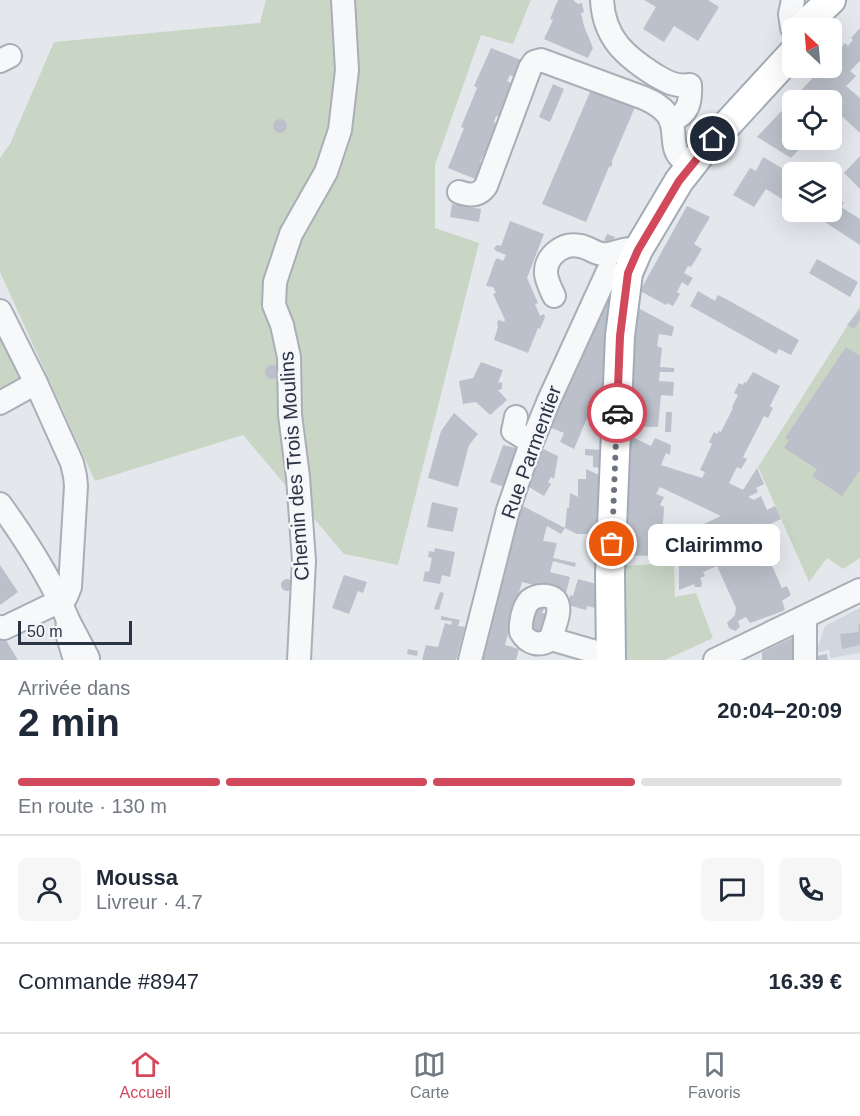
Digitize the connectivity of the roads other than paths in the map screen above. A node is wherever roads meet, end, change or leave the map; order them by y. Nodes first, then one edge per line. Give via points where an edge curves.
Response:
1 (343, 0) edge
2 (602, 0) edge
3 (793, 0) edge
4 (831, 0) edge
5 (842, 0) edge
6 (791, 18) edge
7 (812, 18) edge
8 (825, 18) edge
9 (782, 49) edge
10 (782, 65) edge
11 (671, 122) junction
12 (681, 158) junction
13 (459, 192) dead end
14 (619, 262) junction
15 (555, 296) dead end
16 (0, 311) edge
17 (36, 383) junction
18 (0, 403) edge
19 (0, 504) edge
20 (860, 590) edge
21 (64, 611) junction
22 (805, 618) junction
23 (0, 627) edge
24 (506, 640) dead end
25 (611, 656) edge
26 (84, 660) edge
27 (299, 660) edge
28 (470, 660) edge
29 (715, 660) edge
30 (805, 660) edge

1 - 27 street, Chemin des Trois Moulins via 347,69 340,130 326,172 291,234 275,282 274,305 289,357 290,414 304,561
2 - 11 street via 614,40 626,55 671,85 680,87 696,79 685,113
3 - 6 street
4 - 7 main road
5 - 8 main road
9 - 12 main road
10 - 14 main road via 701,153
11 - 12 street via 675,151
11 - 13 street via 658,105 644,98 541,60 534,62 486,186 474,195
12 - 14 main road
14 - 15 street via 579,246 565,246 549,261 546,272
14 - 25 main road
14 - 28 street, Rue Parmentier via 549,400 516,431 508,510
16 - 17 street
17 - 18 street
17 - 21 street via 72,463 76,486 70,587
19 - 21 street via 27,541
20 - 22 street
21 - 23 street
21 - 26 street
22 - 29 street
22 - 30 street
24 - 25 street via 519,645 541,641

